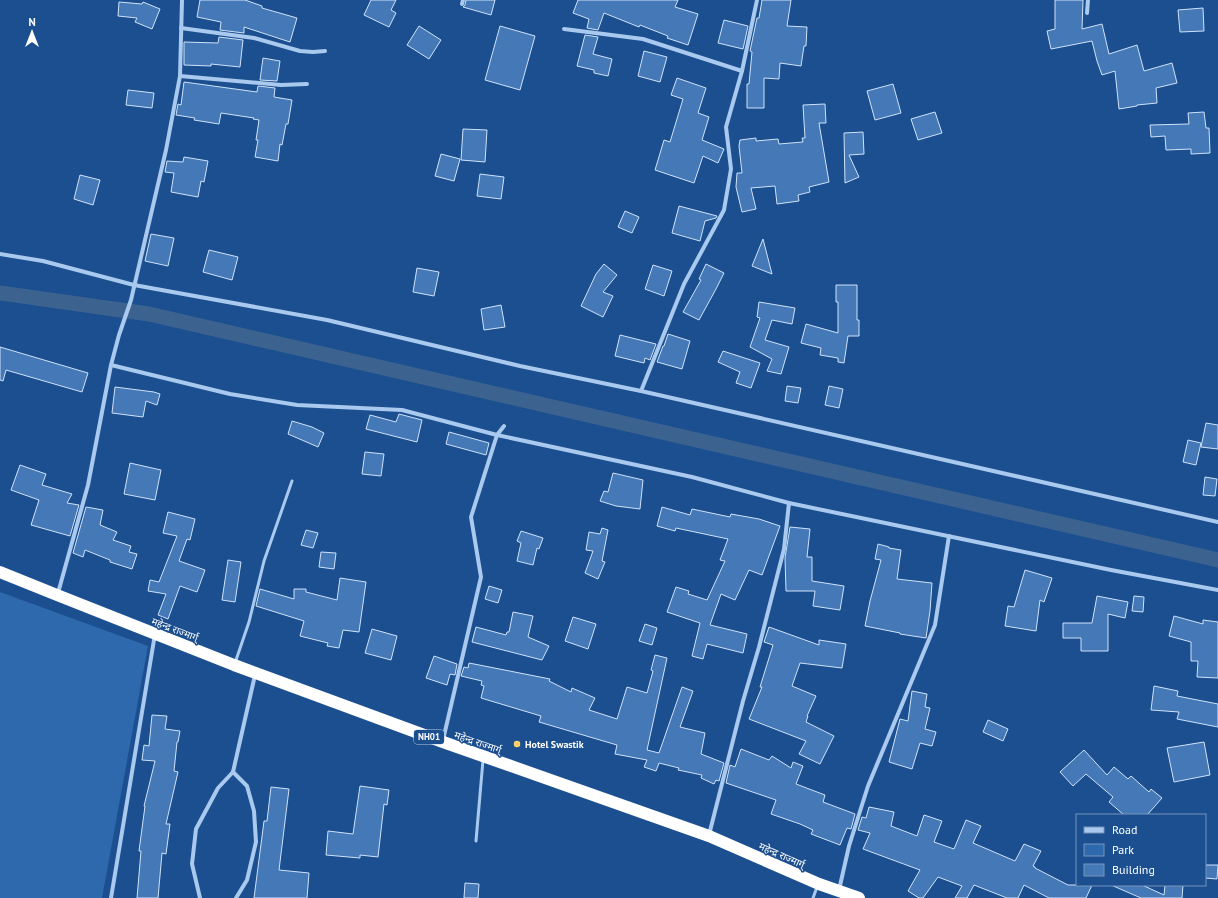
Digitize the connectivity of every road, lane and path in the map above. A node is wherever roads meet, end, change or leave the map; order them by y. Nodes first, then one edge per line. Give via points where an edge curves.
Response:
1 (182, 0) edge
2 (757, 0) edge
3 (1088, 0) edge
4 (1087, 13) dead end
5 (181, 28) junction
6 (564, 29) dead end
7 (325, 51) dead end
8 (742, 71) junction
9 (180, 76) junction
10 (307, 84) dead end
11 (0, 254) edge
12 (134, 285) junction
13 (111, 365) junction
14 (641, 391) junction
15 (504, 426) dead end
16 (497, 435) junction
17 (292, 481) dead end
18 (789, 503) junction
19 (1218, 522) edge
20 (949, 536) junction
21 (0, 572) edge
22 (1218, 590) edge
23 (57, 595) junction
24 (155, 634) junction
25 (234, 665) junction
26 (256, 672) junction
27 (442, 742) junction
28 (483, 756) junction
29 (233, 772) junction
30 (709, 836) junction
31 (476, 841) dead end
32 (819, 884) junction
33 (839, 891) junction
34 (111, 898) edge
35 (200, 898) edge
36 (236, 898) edge
37 (813, 898) edge
38 (859, 898) edge

1 - 5 street
2 - 8 street
3 - 4 street
5 - 7 street via 254,38 300,51
5 - 9 street
6 - 8 street via 643,39
8 - 14 street via 726,127 731,169 724,210 684,284
9 - 10 street via 281,85
9 - 12 street via 166,150
11 - 12 street via 42,261
12 - 13 street
12 - 14 street via 327,320 520,366
13 - 16 street via 230,394 297,405 402,410
13 - 23 street via 88,485
14 - 19 street
15 - 16 street
16 - 18 street via 692,477
16 - 27 street via 471,517 481,577
17 - 25 lane via 264,561 249,622
18 - 20 street
18 - 30 street via 784,549
20 - 22 street
20 - 33 street via 935,625 868,786
21 - 23 highway, महेन्द्र राज्मार्ग् / NH01
23 - 24 highway, महेन्द्र राज्मार्ग् / NH01
24 - 25 highway, महेन्द्र राज्मार्ग् / NH01
24 - 34 street
25 - 26 highway, महेन्द्र राज्मार्ग् / NH01
26 - 27 highway, महेन्द्र राज्मार्ग् / NH01
26 - 29 street
27 - 28 highway, महेन्द्र राज्मार्ग् / NH01
28 - 30 highway, महेन्द्र राज्मार्ग् / NH01
28 - 31 lane
29 - 35 street via 218,788 196,829 192,864
29 - 36 street via 246,786 254,811 256,842 247,880
30 - 32 highway, महेन्द्र राज्मार्ग् / NH01
32 - 33 highway, महेन्द्र राज्मार्ग् / NH01
32 - 37 lane
33 - 38 highway, महेन्द्र राज्मार्ग् / NH01

